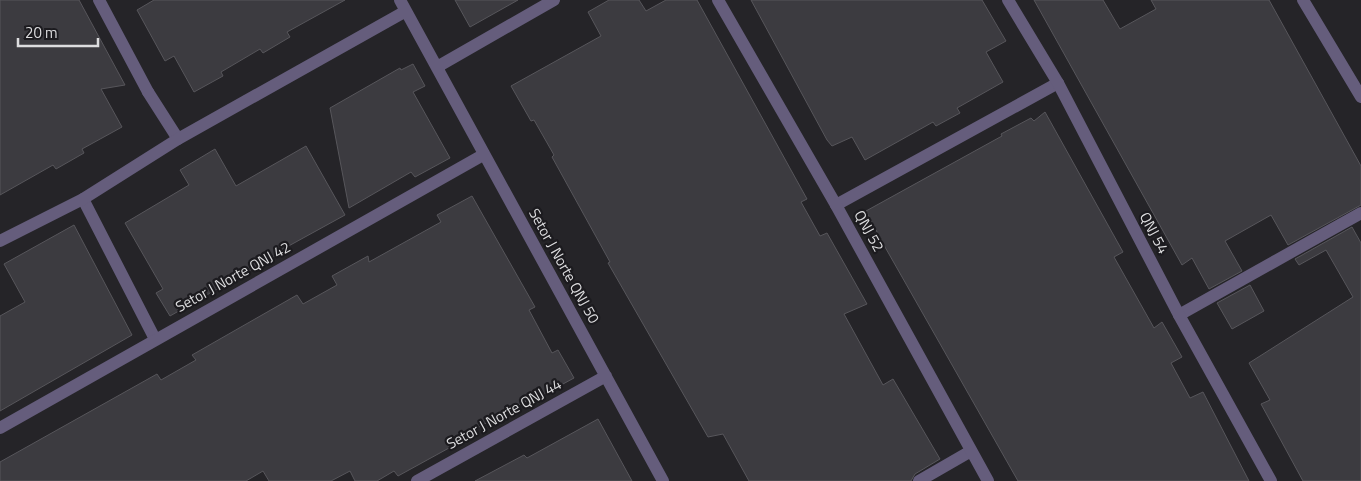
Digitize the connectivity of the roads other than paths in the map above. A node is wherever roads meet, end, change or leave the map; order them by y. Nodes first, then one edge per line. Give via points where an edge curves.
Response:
1 (99, 0) edge
2 (400, 0) edge
3 (554, 0) edge
4 (718, 0) edge
5 (1008, 0) edge
6 (1303, 0) edge
7 (406, 12) junction
8 (437, 67) junction
9 (1058, 83) junction
10 (1361, 96) edge
11 (178, 139) junction
12 (483, 155) junction
13 (83, 199) junction
14 (836, 205) junction
15 (1361, 213) edge
16 (0, 241) edge
17 (1179, 315) junction
18 (155, 339) junction
19 (606, 376) junction
20 (0, 428) edge
21 (971, 451) junction
22 (417, 481) edge
23 (663, 481) edge
24 (919, 481) edge
25 (988, 481) edge
26 (1271, 481) edge

1 - 11 street via 148,92
2 - 7 street, Setor J Norte QNJ 50
3 - 8 street
4 - 14 street, QNJ 52
5 - 9 street, QNJ 54
6 - 10 street
7 - 8 street, Setor J Norte QNJ 50
7 - 11 street
8 - 12 street, Setor J Norte QNJ 50
9 - 14 street
9 - 17 street, QNJ 54
11 - 13 street
12 - 18 street, Setor J Norte QNJ 42
12 - 19 street, Setor J Norte QNJ 50
13 - 16 street
13 - 18 street
14 - 21 street, QNJ 52
15 - 17 street
17 - 26 street, QNJ 54
18 - 20 street, Setor J Norte QNJ 42
19 - 22 street, Setor J Norte QNJ 44
19 - 23 street, Setor J Norte QNJ 50
21 - 24 street
21 - 25 street, QNJ 52

